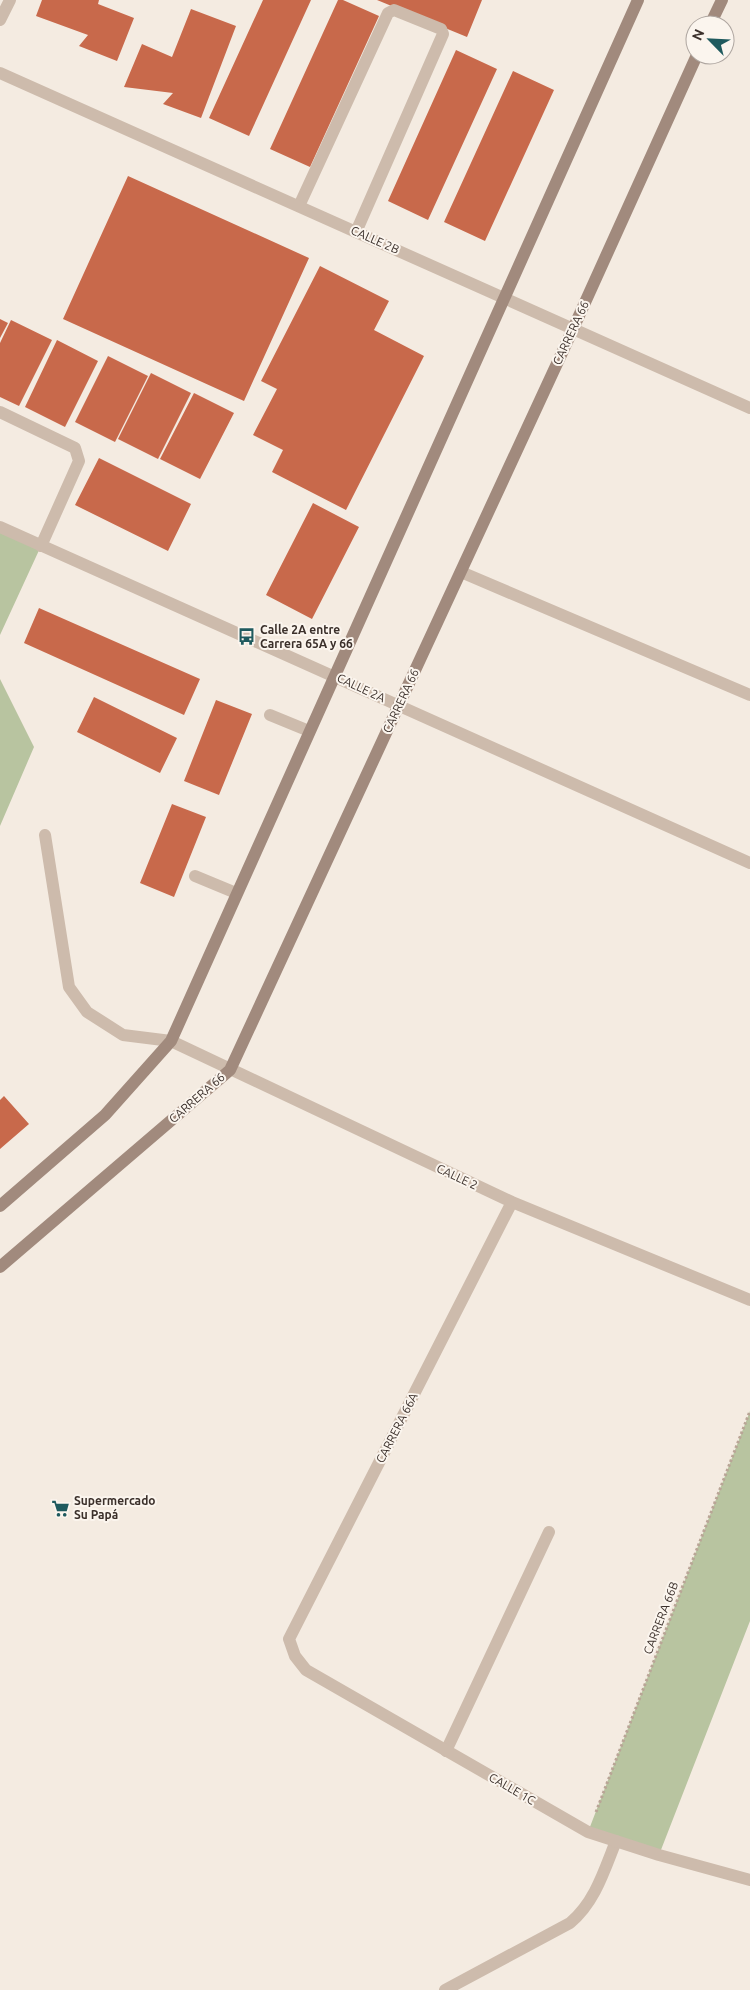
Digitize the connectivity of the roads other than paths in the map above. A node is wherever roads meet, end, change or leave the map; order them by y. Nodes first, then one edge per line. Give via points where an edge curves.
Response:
1 (10, 0) edge
2 (638, 0) edge
3 (722, 0) edge
4 (715, 15) edge
5 (0, 20) edge
6 (692, 65) edge
7 (0, 73) edge
8 (299, 206) junction
9 (356, 232) junction
10 (505, 297) junction
11 (573, 329) junction
12 (750, 408) edge
13 (0, 412) edge
14 (0, 527) edge
15 (41, 546) junction
16 (461, 572) junction
17 (335, 676) junction
18 (750, 695) edge
19 (399, 706) junction
20 (270, 715) dead end
21 (308, 731) junction
22 (45, 835) dead end
23 (750, 863) edge
24 (195, 876) dead end
25 (236, 893) junction
26 (170, 1041) junction
27 (230, 1070) junction
28 (512, 1202) junction
29 (0, 1206) edge
30 (0, 1267) edge
31 (750, 1300) edge
32 (549, 1532) dead end
33 (294, 1656) joint
34 (446, 1751) junction
35 (616, 1841) junction
36 (750, 1880) edge
37 (445, 1990) edge

1 - 5 street
2 - 10 main road
3 - 4 main road
6 - 11 main road, CARRERA 66
7 - 8 street, CALLE 2B
8 - 9 street, CALLE 2B
8 - 9 street via 388,13 394,10 441,29 443,34
9 - 10 street, CALLE 2B
10 - 11 street, CALLE 2B
10 - 17 main road
11 - 12 street, CALLE 2B
11 - 16 main road, CARRERA 66
13 - 15 street via 75,448 79,461
14 - 15 street, CALLE 2A
15 - 17 street, CALLE 2A
16 - 18 street
16 - 19 main road, CARRERA 66
17 - 19 street, CALLE 2A
17 - 21 main road
19 - 23 street, CALLE 2A
19 - 27 main road, CARRERA 66
20 - 21 street
21 - 25 main road
22 - 26 street, CALLE 2 via 69,987 87,1012 123,1035
24 - 25 street
25 - 26 main road
26 - 27 street, CALLE 2
26 - 29 main road via 105,1115
27 - 28 street, CALLE 2
27 - 30 main road, CARRERA 66
28 - 31 street, CALLE 2
28 - 33 street, CARRERA 66A via 289,1639
32 - 34 street
33 - 34 street, CALLE 1C via 306,1670
34 - 35 street, CALLE 1C via 588,1832
35 - 36 street, CALLE 1C
35 - 37 street via 593,1897 583,1912 570,1923

